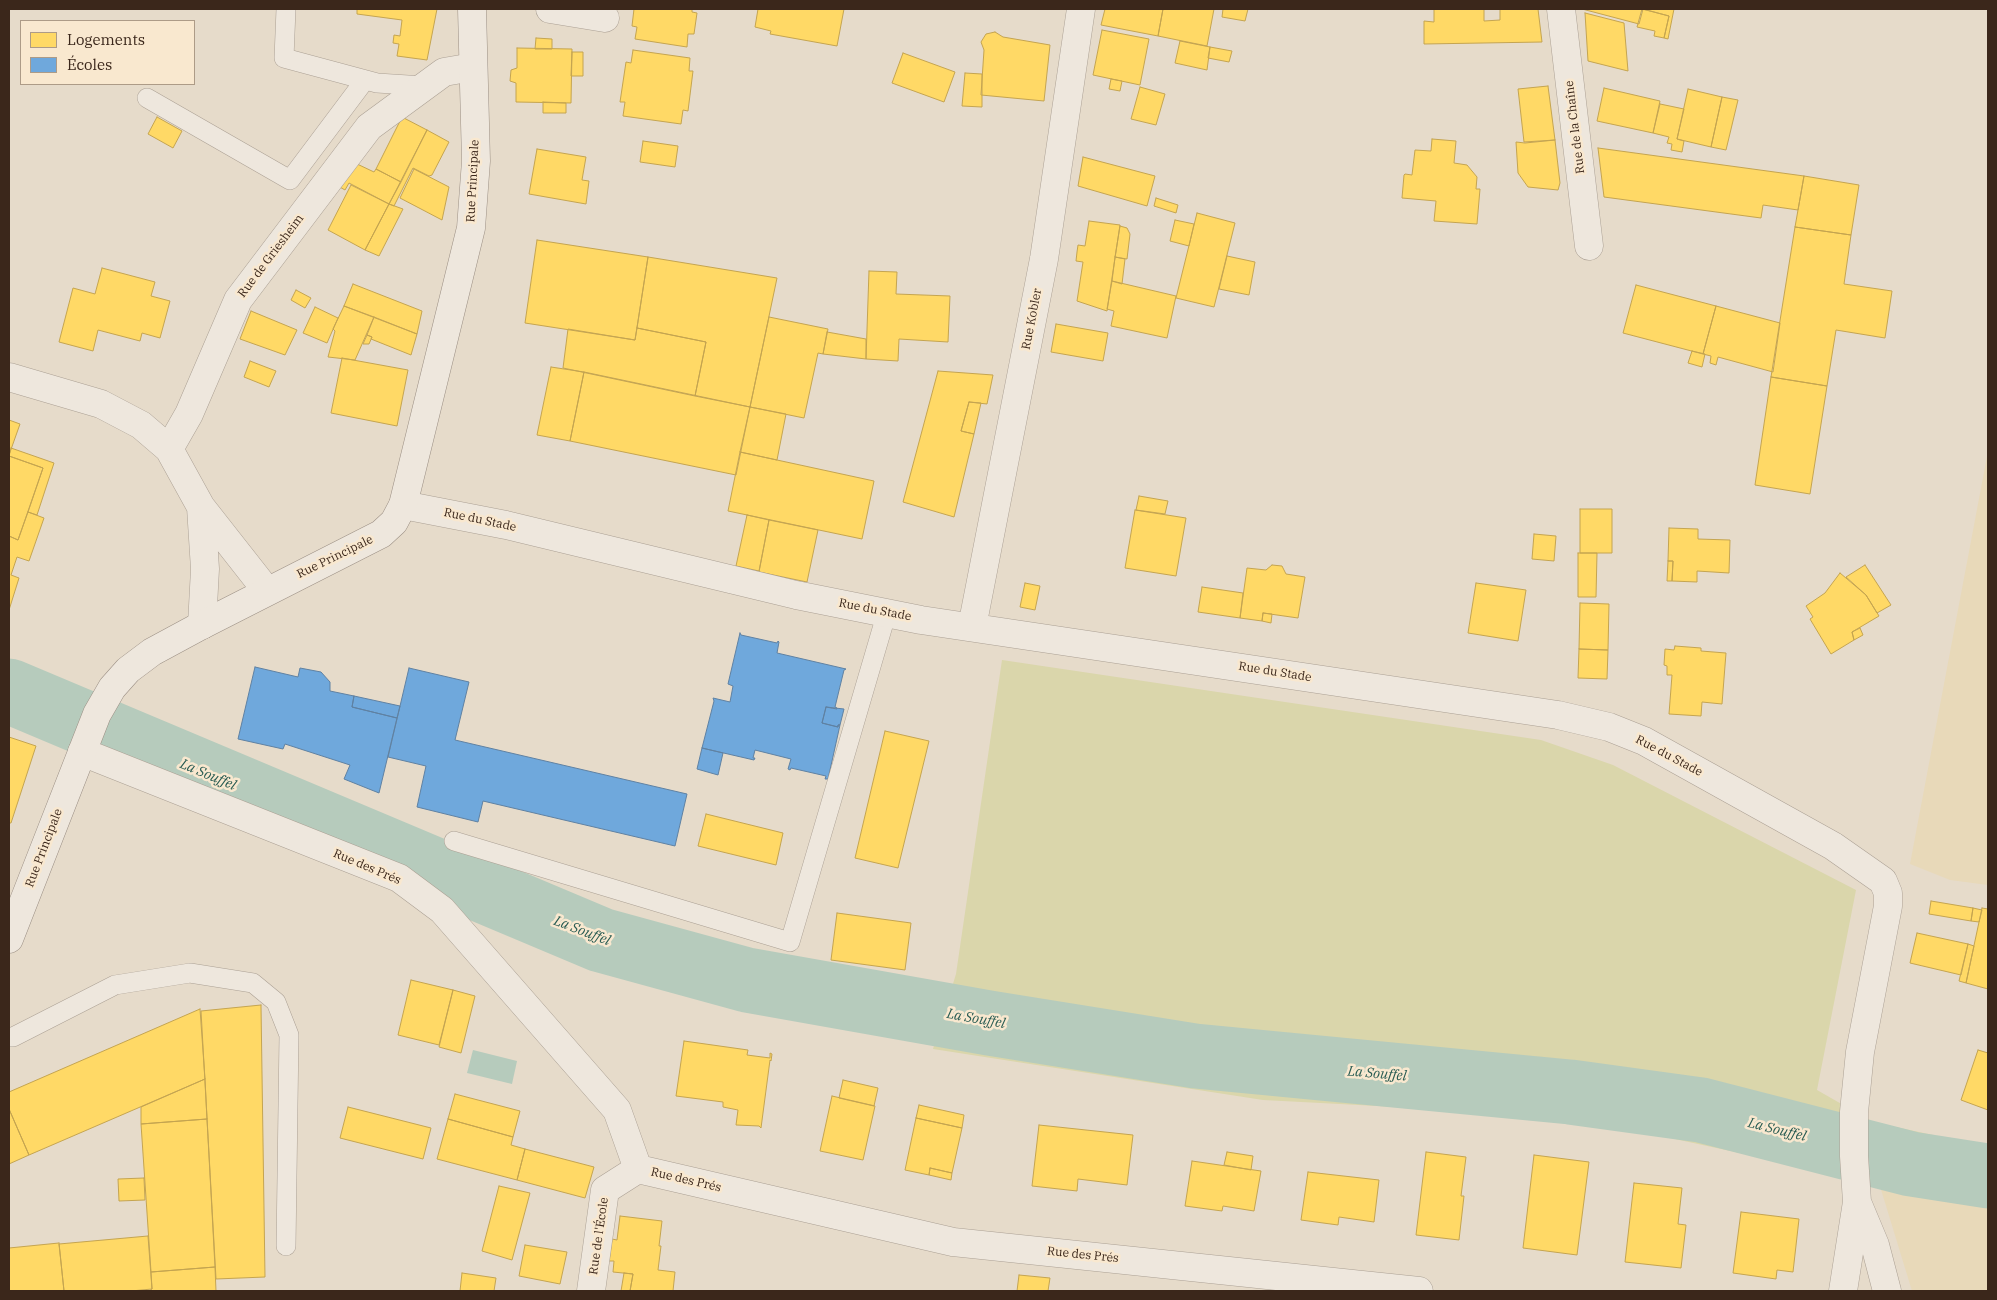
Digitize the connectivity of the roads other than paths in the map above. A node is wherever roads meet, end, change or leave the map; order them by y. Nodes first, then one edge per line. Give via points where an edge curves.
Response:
1 (286, 9) edge
2 (472, 9) edge
3 (550, 9) edge
4 (1081, 9) edge
5 (1561, 9) edge
6 (606, 18) dead end
7 (473, 66) junction
8 (365, 80) junction
9 (424, 86) junction
10 (147, 98) dead end
11 (1589, 246) dead end
12 (9, 377) edge
13 (170, 449) junction
14 (403, 505) junction
15 (201, 507) junction
16 (266, 591) junction
17 (887, 612) junction
18 (202, 624) junction
19 (972, 627) junction
20 (82, 752) junction
21 (454, 841) dead end
22 (9, 939) edge
23 (9, 1037) edge
24 (638, 1169) junction
25 (1857, 1202) junction
26 (286, 1246) dead end
27 (591, 1291) edge
28 (1419, 1291) edge
29 (1843, 1291) edge
30 (1887, 1291) edge

1 - 8 lane via 284,58
2 - 7 street, Rue Principale
3 - 6 street
4 - 19 street, Rue Kobler via 1044,259
5 - 11 street, Rue de la Chaîne
7 - 9 street, Rue de Griesheim via 444,72
7 - 14 street, Rue Principale via 476,161 470,228
8 - 9 lane
8 - 10 lane via 290,180
9 - 13 street, Rue de Griesheim via 369,127 238,300
12 - 13 street via 101,404 141,425
13 - 15 street
14 - 16 street, Rue Principale via 394,522 380,534
14 - 17 street, Rue du Stade via 506,524 796,595
15 - 16 street
15 - 18 street via 205,569
16 - 18 street, Rue Principale
17 - 19 street, Rue du Stade
17 - 21 lane via 790,942
18 - 20 street, Rue Principale via 152,652 128,670 112,688 97,714
19 - 25 street, Rue du Stade via 1558,715 1609,727 1644,741 1833,846 1884,881 1888,893 1860,1052 1854,1112
20 - 22 street, Rue Principale
20 - 24 street, Rue des Prés via 399,878 442,910 617,1110
23 - 26 lane via 115,985 190,973 253,983 276,1002 289,1035
24 - 27 street, Rue de l'École via 605,1190
24 - 28 street, Rue des Prés via 953,1242
25 - 29 street
25 - 30 street via 1875,1245

